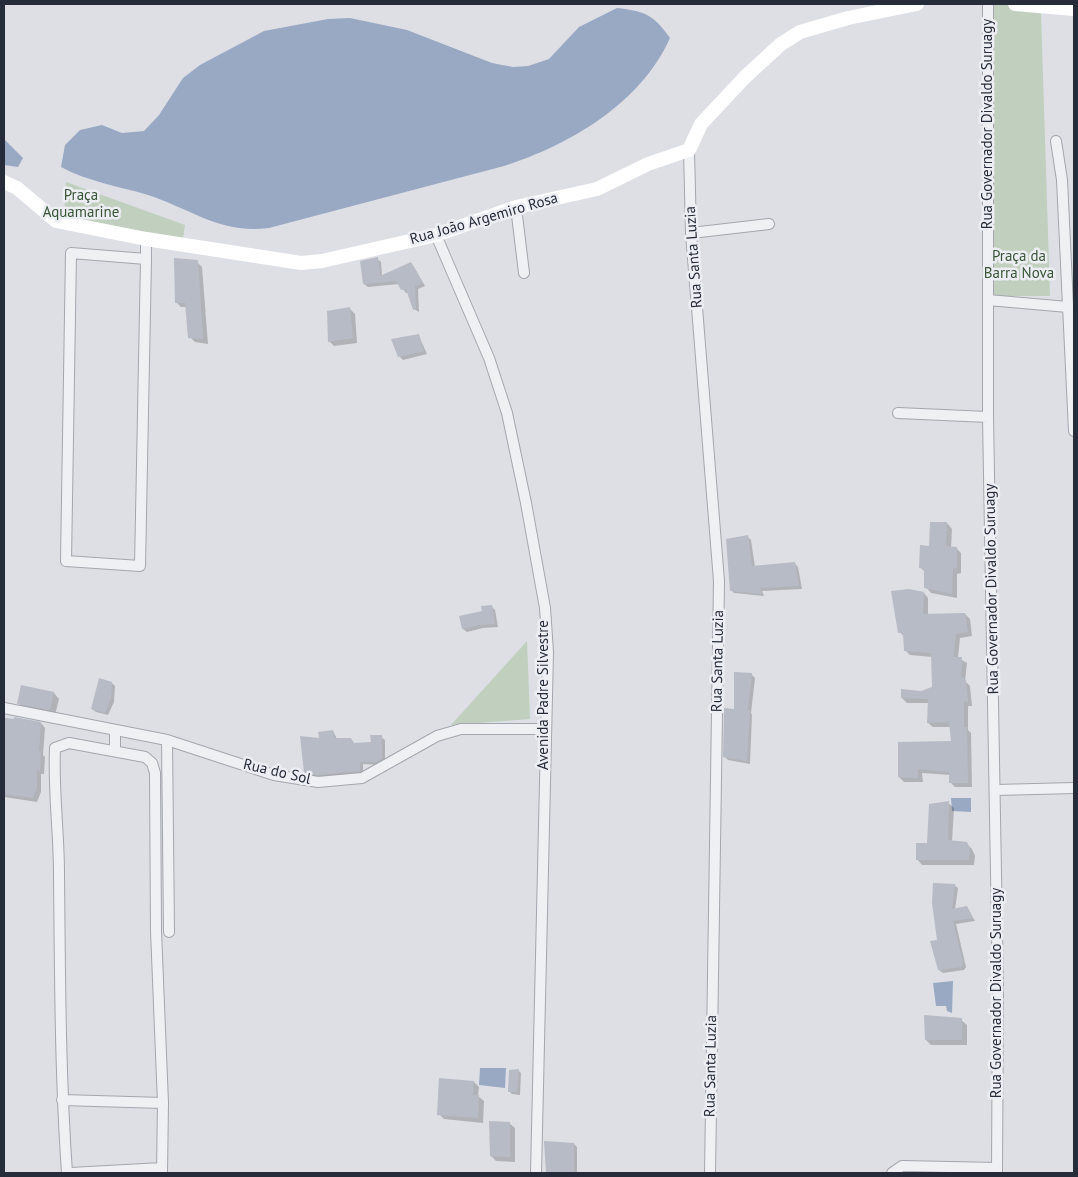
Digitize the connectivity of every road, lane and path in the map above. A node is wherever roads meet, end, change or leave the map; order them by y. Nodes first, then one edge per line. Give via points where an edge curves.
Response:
1 (917, 4) edge
2 (988, 4) edge
3 (1015, 4) edge
4 (1074, 9) edge
5 (1056, 141) dead end
6 (689, 150) junction
7 (4, 182) edge
8 (516, 207) junction
9 (769, 224) dead end
10 (691, 233) junction
11 (436, 235) junction
12 (146, 239) junction
13 (146, 260) junction
14 (524, 273) dead end
15 (988, 300) junction
16 (1068, 307) junction
17 (898, 413) dead end
18 (988, 417) junction
19 (1074, 431) edge
20 (4, 708) edge
21 (545, 728) junction
22 (116, 730) junction
23 (167, 740) junction
24 (115, 750) junction
25 (1074, 788) edge
26 (996, 790) junction
27 (169, 932) dead end
28 (62, 1100) junction
29 (162, 1103) junction
30 (162, 1170) edge
31 (997, 1171) edge
32 (66, 1173) edge
33 (72, 1173) edge
34 (536, 1173) edge
35 (710, 1173) edge
36 (892, 1173) edge

1 - 6 street via 800,32 781,44 701,124
2 - 15 street, Rua Governador Divaldo Suruagy
3 - 4 street
5 - 16 street via 1062,180
6 - 8 street, Rua João Argemiro Rosa via 648,164 597,189
6 - 10 street, Rua Santa Luzia
7 - 12 street, Rua João Argemiro Rosa via 17,188 56,221
8 - 11 street, Rua João Argemiro Rosa
8 - 14 street
9 - 10 street
10 - 35 street, Rua Santa Luzia via 719,581
11 - 12 street, Rua João Argemiro Rosa via 301,263
11 - 21 street, Avenida Padre Silvestre via 489,358 507,413 545,608 548,652
12 - 13 street
13 - 13 street via 140,566 66,560 71,253
15 - 16 street
15 - 18 street, Rua Governador Divaldo Suruagy
16 - 19 street
17 - 18 street
18 - 26 street, Rua Governador Divaldo Suruagy
20 - 22 street, Rua do Sol
21 - 23 street, Rua do Sol via 461,730 437,736 362,778 318,782 274,775
21 - 34 street, Avenida Padre Silvestre
22 - 23 street, Rua do Sol
22 - 24 street
23 - 27 street
24 - 28 street via 69,743 55,748
24 - 29 street via 145,757 155,772
25 - 26 street
26 - 31 street, Rua Governador Divaldo Suruagy
28 - 29 street
28 - 32 street
29 - 30 street
30 - 33 street
31 - 36 street via 902,1166

